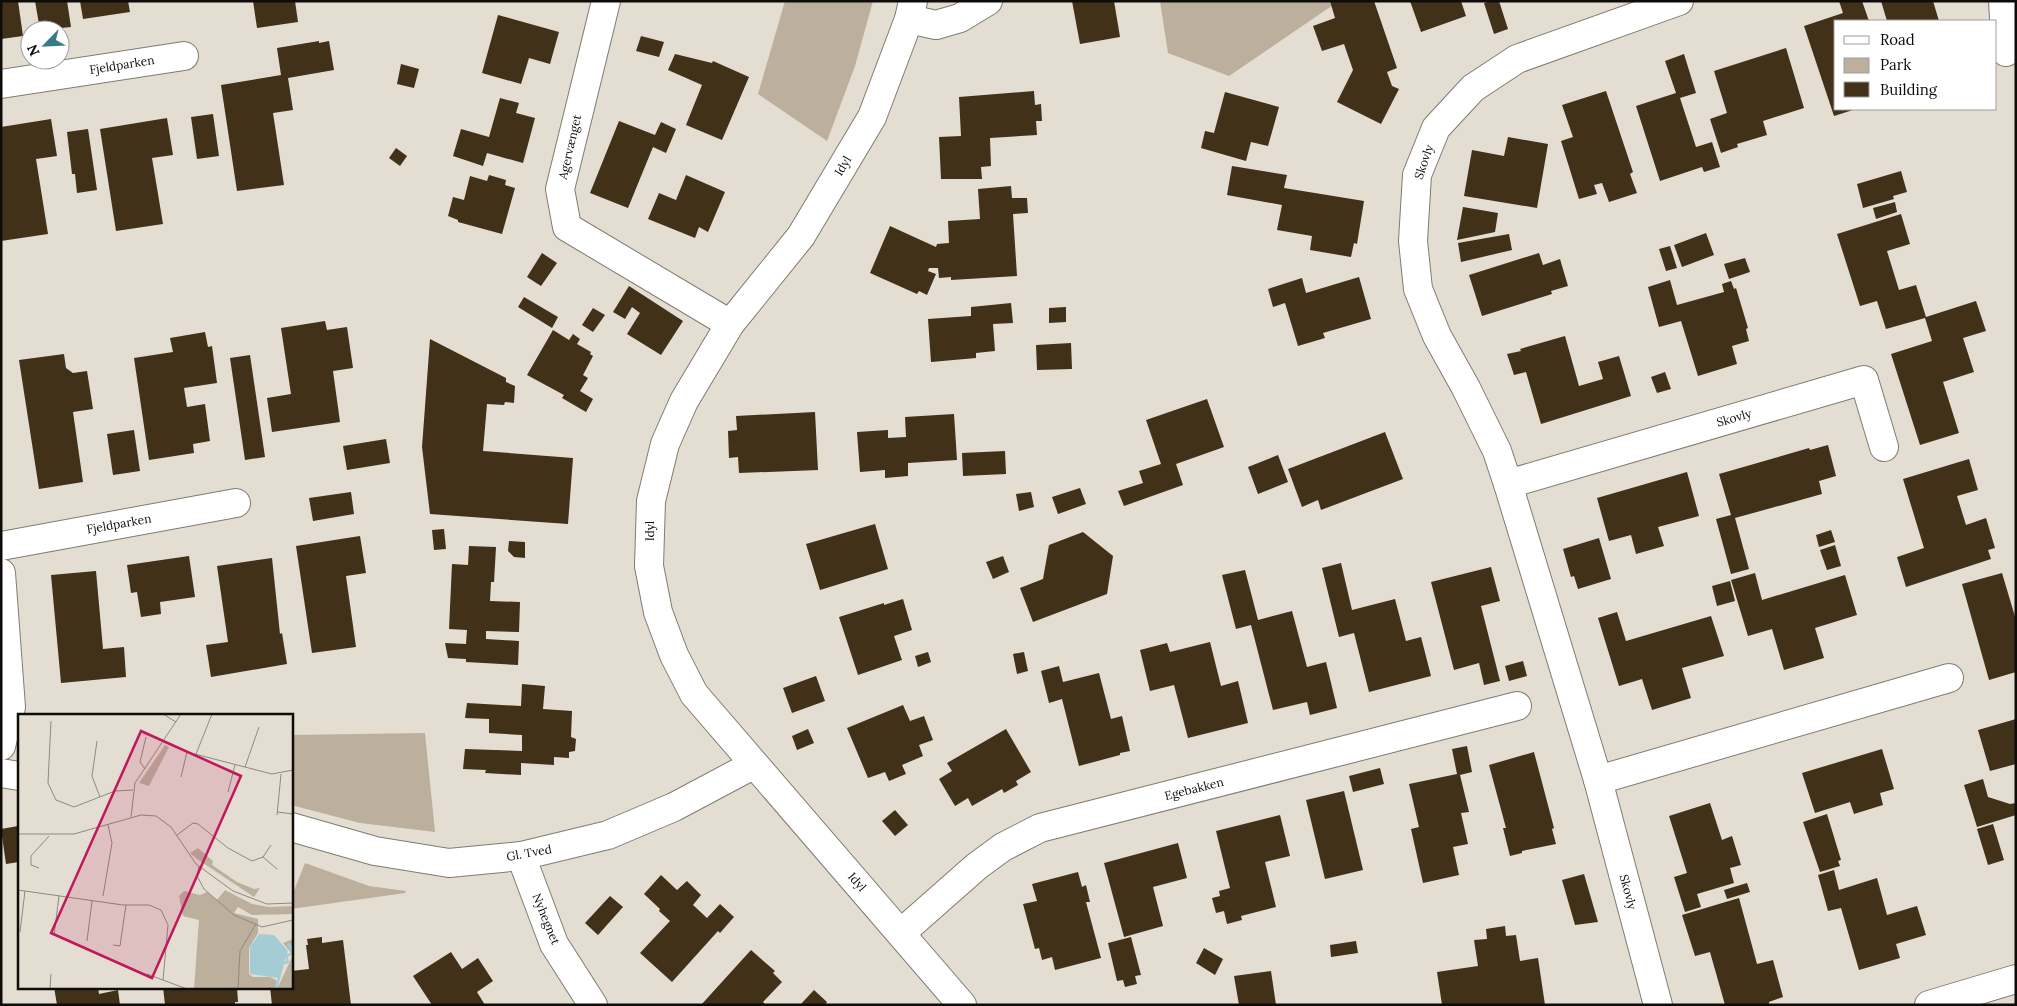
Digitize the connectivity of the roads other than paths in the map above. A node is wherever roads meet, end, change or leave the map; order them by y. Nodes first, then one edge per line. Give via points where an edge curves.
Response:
1 (606, 1) edge
2 (988, 1) edge
3 (1679, 1) edge
4 (2003, 1) edge
5 (911, 10) edge
6 (2006, 52) dead end
7 (184, 56) dead end
8 (1, 84) edge
9 (730, 324) junction
10 (1884, 446) dead end
11 (1508, 484) junction
12 (236, 503) dead end
13 (1, 546) edge
14 (1, 573) edge
15 (1948, 678) dead end
16 (1517, 706) dead end
17 (1, 746) edge
18 (753, 765) junction
19 (1, 773) edge
20 (18, 776) edge
21 (1598, 780) junction
22 (293, 833) edge
23 (521, 856) junction
24 (902, 933) junction
25 (2016, 979) edge
26 (593, 1005) edge
27 (962, 1005) edge
28 (1658, 1005) edge
29 (1929, 1005) edge

1 - 9 street, Agervænget via 560,189 568,226
2 - 5 street, Idyl via 960,18 936,25
3 - 11 street, Skovly via 1517,59 1474,88 1436,128 1417,175 1413,241 1418,289 1437,336 1497,450
4 - 6 street
5 - 9 street, Idyl via 872,117 845,164 801,236
7 - 8 street, Fjeldparken
9 - 18 street, Idyl via 684,401 665,444 650,501 649,566 658,612 674,655 694,694
10 - 11 street, Skovly via 1864,380
11 - 21 street, Skovly
12 - 13 street, Fjeldparken
14 - 17 street via 11,708
15 - 21 street
16 - 24 street, Egebakken via 1040,828 1003,847 977,866
18 - 23 street, Gl. Tved via 674,807 608,835
18 - 24 street, Idyl
19 - 20 street
21 - 28 street, Skovly
22 - 23 street, Gl. Tved via 449,863
23 - 26 street, Nyhegnet via 554,944
24 - 27 street, Idyl
25 - 29 street

